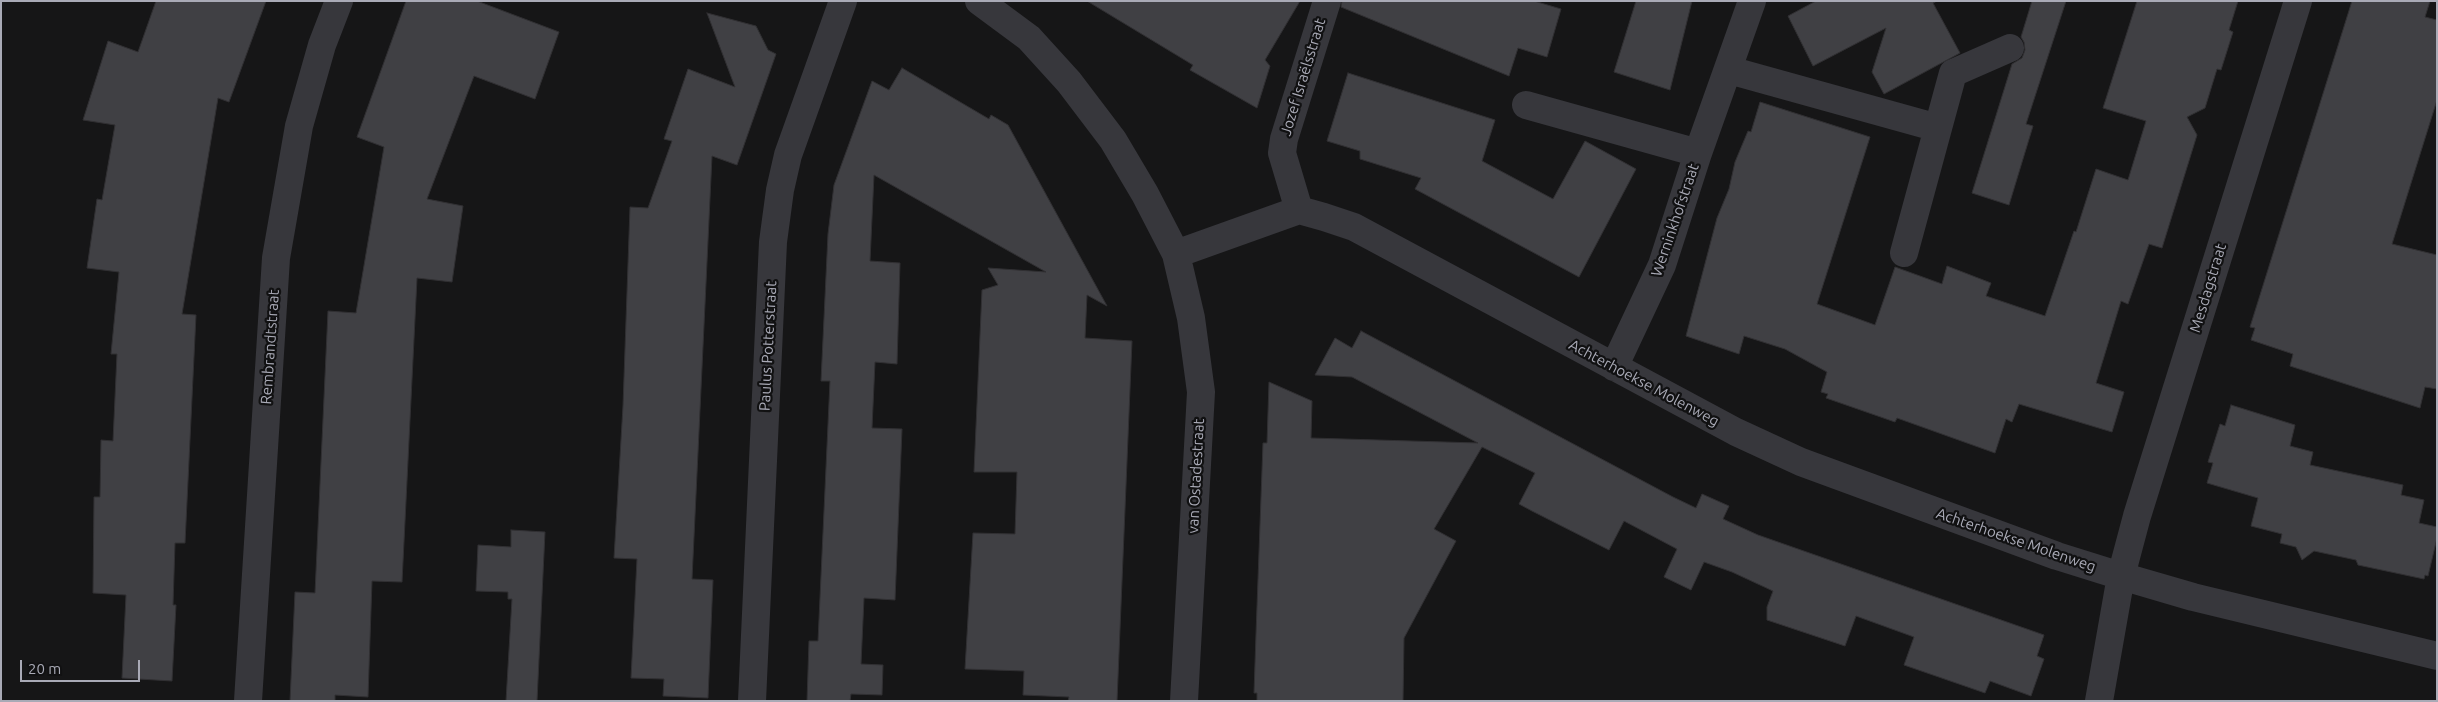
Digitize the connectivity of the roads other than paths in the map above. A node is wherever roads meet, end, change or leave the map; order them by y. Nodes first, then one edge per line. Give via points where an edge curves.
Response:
1 (339, 1) edge
2 (843, 1) edge
3 (979, 1) edge
4 (1327, 1) edge
5 (1752, 1) edge
6 (2298, 1) edge
7 (2010, 48) dead end
8 (1729, 70) junction
9 (1526, 105) dead end
10 (1938, 128) junction
11 (1698, 153) junction
12 (1299, 210) junction
13 (1904, 253) dead end
14 (1176, 254) junction
15 (1614, 367) junction
16 (2121, 576) junction
17 (2437, 656) edge
18 (248, 701) edge
19 (752, 701) edge
20 (1184, 701) edge
21 (2099, 701) edge

1 - 18 street, Rembrandtstraat via 322,45 299,126 276,258
2 - 19 street, Paulus Potterstraat via 788,155 773,242
3 - 14 street via 1029,38 1069,82 1113,140
4 - 12 street, Jozef Israëlsstraat via 1282,153
5 - 8 street, Werninkhofstraat
6 - 16 street, Mesdagstraat
7 - 10 street via 1953,73
8 - 10 street
8 - 11 street, Werninkhofstraat
9 - 11 street
10 - 13 street
11 - 15 street, Werninkhofstraat via 1662,264
12 - 14 street
12 - 15 street, Achterhoekse Molenweg via 1354,227
14 - 20 street, van Ostadestraat via 1191,318 1201,392
15 - 16 street, Achterhoekse Molenweg via 1736,432 1801,462 2057,556
16 - 17 street, Achterhoekse Molenweg via 2193,597
16 - 21 street, Mesdagstraat

